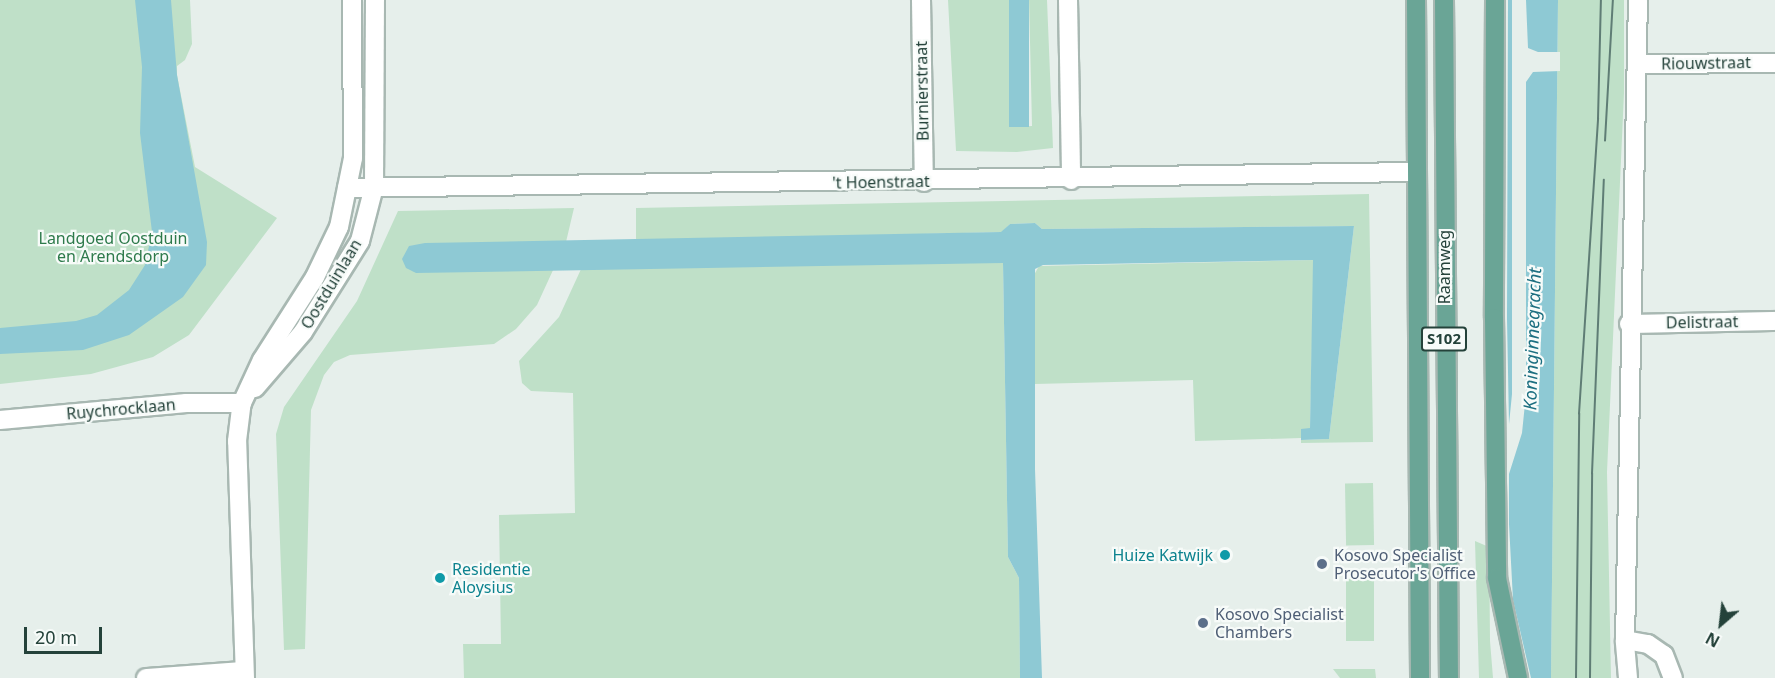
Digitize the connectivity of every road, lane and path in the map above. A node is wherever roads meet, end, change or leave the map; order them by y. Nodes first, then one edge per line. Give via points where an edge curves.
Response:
1 (352, 0) edge
2 (375, 0) edge
3 (921, 0) edge
4 (1068, 0) edge
5 (1416, 0) edge
6 (1444, 0) edge
7 (1495, 0) edge
8 (1638, 0) edge
9 (1775, 63) edge
10 (1637, 64) junction
11 (1415, 172) junction
12 (1071, 180) junction
13 (924, 182) junction
14 (374, 187) junction
15 (347, 188) junction
16 (1775, 321) edge
17 (1629, 324) junction
18 (242, 403) junction
19 (0, 420) edge
20 (1625, 640) junction
21 (244, 674) edge
22 (146, 678) edge
23 (1420, 678) edge
24 (1449, 678) edge
25 (1518, 678) edge
26 (1628, 678) edge
27 (1672, 678) edge

1 - 15 street, Oostduinlaan via 353,158
2 - 14 street, Oostduinlaan
3 - 13 street, Burnierstraat
4 - 12 street
5 - 11 main road, Raamweg / S102
6 - 24 main road, Raamweg / S102
7 - 25 main road via 1498,585
8 - 10 street
9 - 10 street, Riouwstraat
10 - 17 street
11 - 12 street, 't Hoenstraat
11 - 23 main road, Raamweg / S102
12 - 13 street, 't Hoenstraat
13 - 14 street, 't Hoenstraat
14 - 15 street, 't Hoenstraat
14 - 18 street, Oostduinlaan via 360,241 303,332
15 - 18 street, Oostduinlaan via 339,227 320,267 262,360
16 - 17 street, Delistraat
17 - 20 street
18 - 19 street, Ruychrocklaan via 186,403
18 - 21 street, Oostduinlaan via 237,441
20 - 26 street
20 - 27 street via 1648,644 1664,655
21 - 22 street

